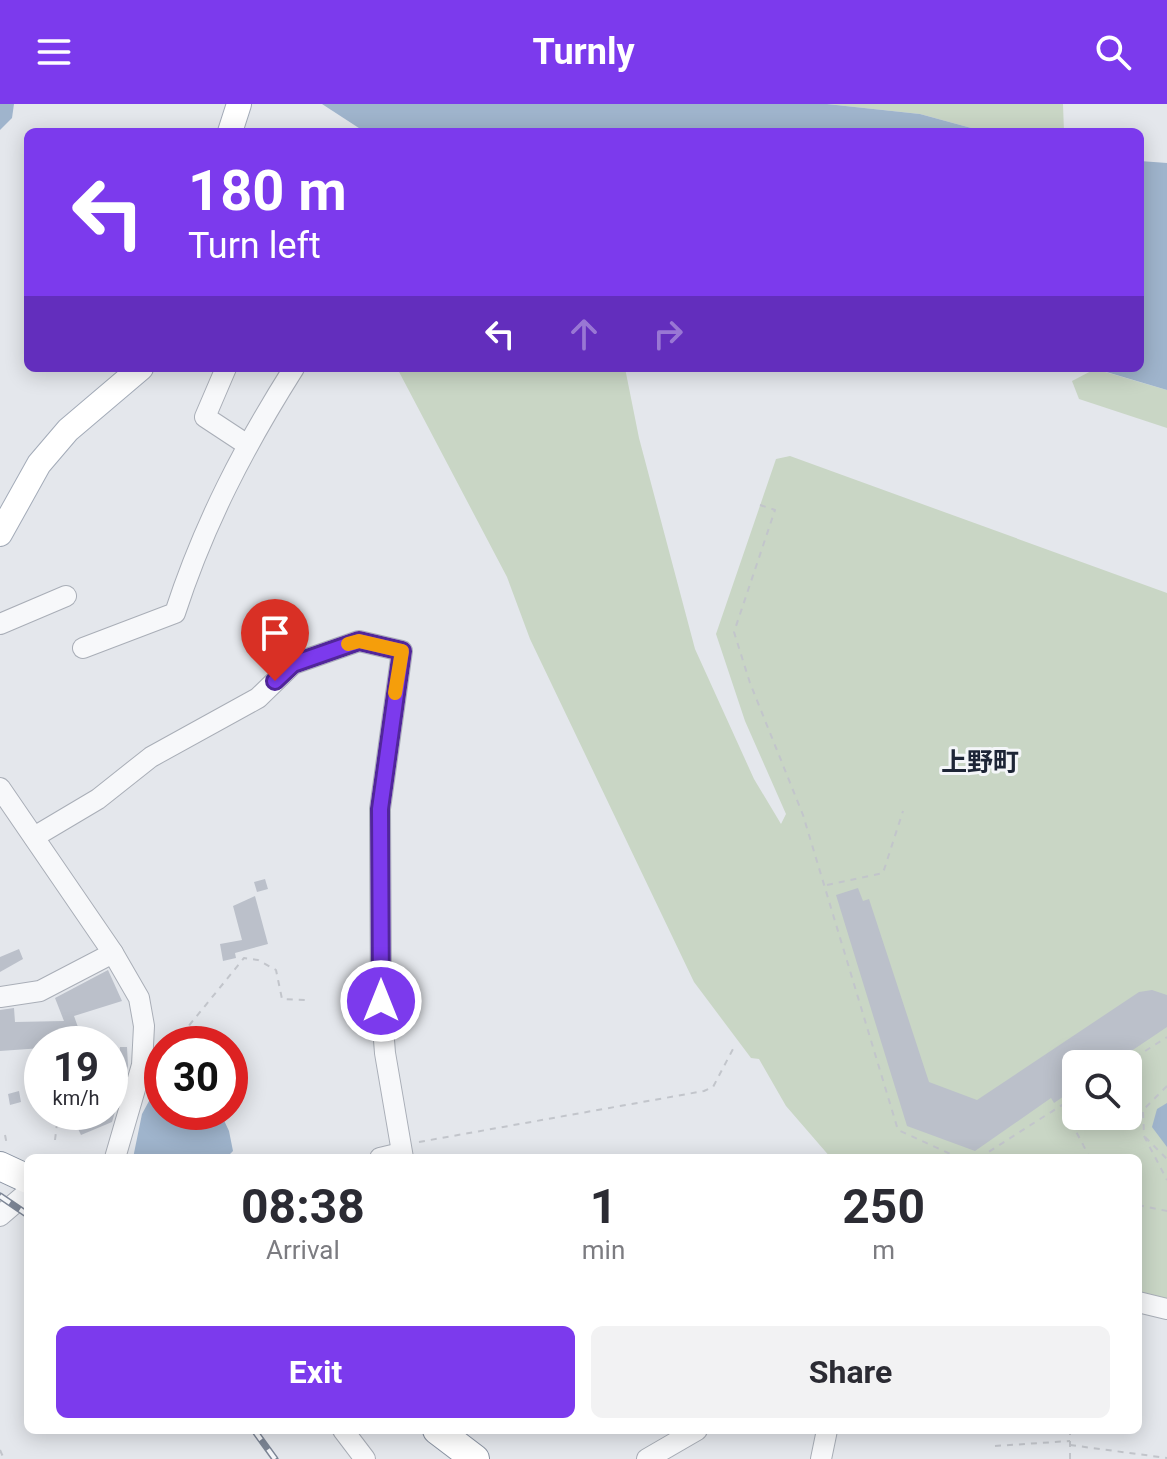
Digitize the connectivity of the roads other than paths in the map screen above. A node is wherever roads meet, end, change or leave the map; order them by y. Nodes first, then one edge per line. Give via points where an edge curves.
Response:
1 (239, 104) edge
2 (231, 128) edge
3 (136, 372) edge
4 (224, 372) edge
5 (291, 372) edge
6 (246, 444) junction
7 (0, 534) edge
8 (66, 596) dead end
9 (0, 624) edge
10 (83, 648) dead end
11 (0, 788) edge
12 (34, 837) junction
13 (113, 953) junction
14 (0, 997) edge
15 (402, 1152) edge
16 (116, 1154) edge
17 (0, 1166) edge
18 (24, 1177) edge
19 (24, 1195) edge
20 (0, 1216) edge
21 (1142, 1303) edge
22 (1167, 1309) edge
23 (346, 1434) edge
24 (442, 1434) edge
25 (690, 1434) edge
26 (826, 1434) edge
27 (365, 1459) edge
28 (475, 1459) edge
29 (647, 1459) edge
30 (821, 1459) edge

1 - 2 main road
3 - 7 main road via 68,430 39,464
4 - 6 street via 205,417
5 - 6 street
6 - 10 street via 206,526 175,613
8 - 9 street
11 - 12 street
12 - 13 street
12 - 15 street via 98,799 151,757 258,698 293,664 359,641 402,651 380,809 381,1001
13 - 14 street via 40,991
13 - 16 street via 139,998 144,1026 142,1065
17 - 18 highway
19 - 20 street
21 - 22 street
23 - 27 street
24 - 28 highway
25 - 29 street
26 - 30 street

